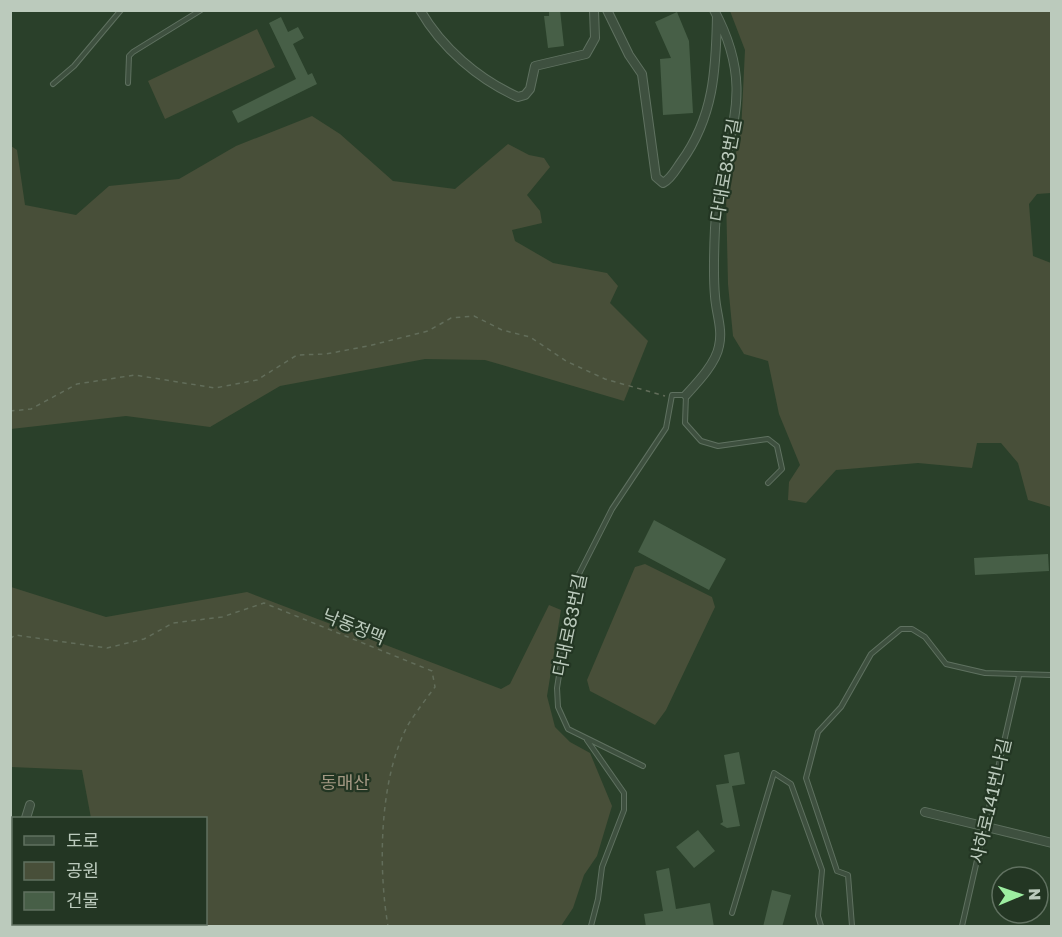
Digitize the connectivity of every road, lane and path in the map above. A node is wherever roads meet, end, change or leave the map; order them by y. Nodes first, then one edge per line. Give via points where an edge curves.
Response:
1 (121, 10) edge
2 (201, 10) edge
3 (420, 10) edge
4 (594, 10) edge
5 (607, 10) edge
6 (716, 13) edge
7 (128, 83) dead end
8 (53, 84) dead end
9 (672, 395) junction
10 (686, 395) junction
11 (10, 411) edge
12 (768, 483) dead end
13 (10, 633) edge
14 (15, 635) junction
15 (10, 639) edge
16 (1052, 675) edge
17 (1019, 676) junction
18 (585, 738) junction
19 (643, 766) dead end
20 (30, 805) dead end
21 (925, 812) dead end
22 (27, 817) edge
23 (985, 827) junction
24 (1052, 843) edge
25 (732, 913) dead end
26 (388, 927) edge
27 (591, 927) edge
28 (821, 927) edge
29 (852, 927) edge
30 (962, 927) edge

1 - 8 lane via 74,66
2 - 7 lane via 129,56
3 - 4 street via 435,35 456,56 518,97 530,89 535,66 585,54 595,38
5 - 6 street via 642,74 656,177 663,183 684,158 710,104 716,74
6 - 10 street, 다대로83번길 via 729,37 737,68 736,113 715,226 719,347 701,379
9 - 10 lane
9 - 11 path via 661,396 604,379 566,361 530,337 502,330 474,316 451,318 429,331 368,346 297,355 257,380 216,388 135,375 77,384 31,409
9 - 18 lane, 다대로83번길 via 666,428 612,509 579,574 557,688 558,707 567,729
10 - 12 lane via 685,423 701,441 718,446 768,439 777,446 782,469
13 - 14 path
14 - 15 path
14 - 26 path, 낙동정맥 via 107,648 144,639 173,623 222,617 264,603 432,671 435,687 408,726 385,805 381,845
16 - 17 lane
17 - 23 lane, 사하로141번나길
17 - 29 lane via 946,664 925,637 912,629 901,629 871,654 841,707 818,732 806,778 837,870 848,875
18 - 19 lane
18 - 27 lane via 624,794 624,810 602,867
20 - 22 street
21 - 23 street
23 - 24 street
23 - 30 lane, 사하로141번나길
25 - 28 lane via 774,773 791,784 822,870 818,916

